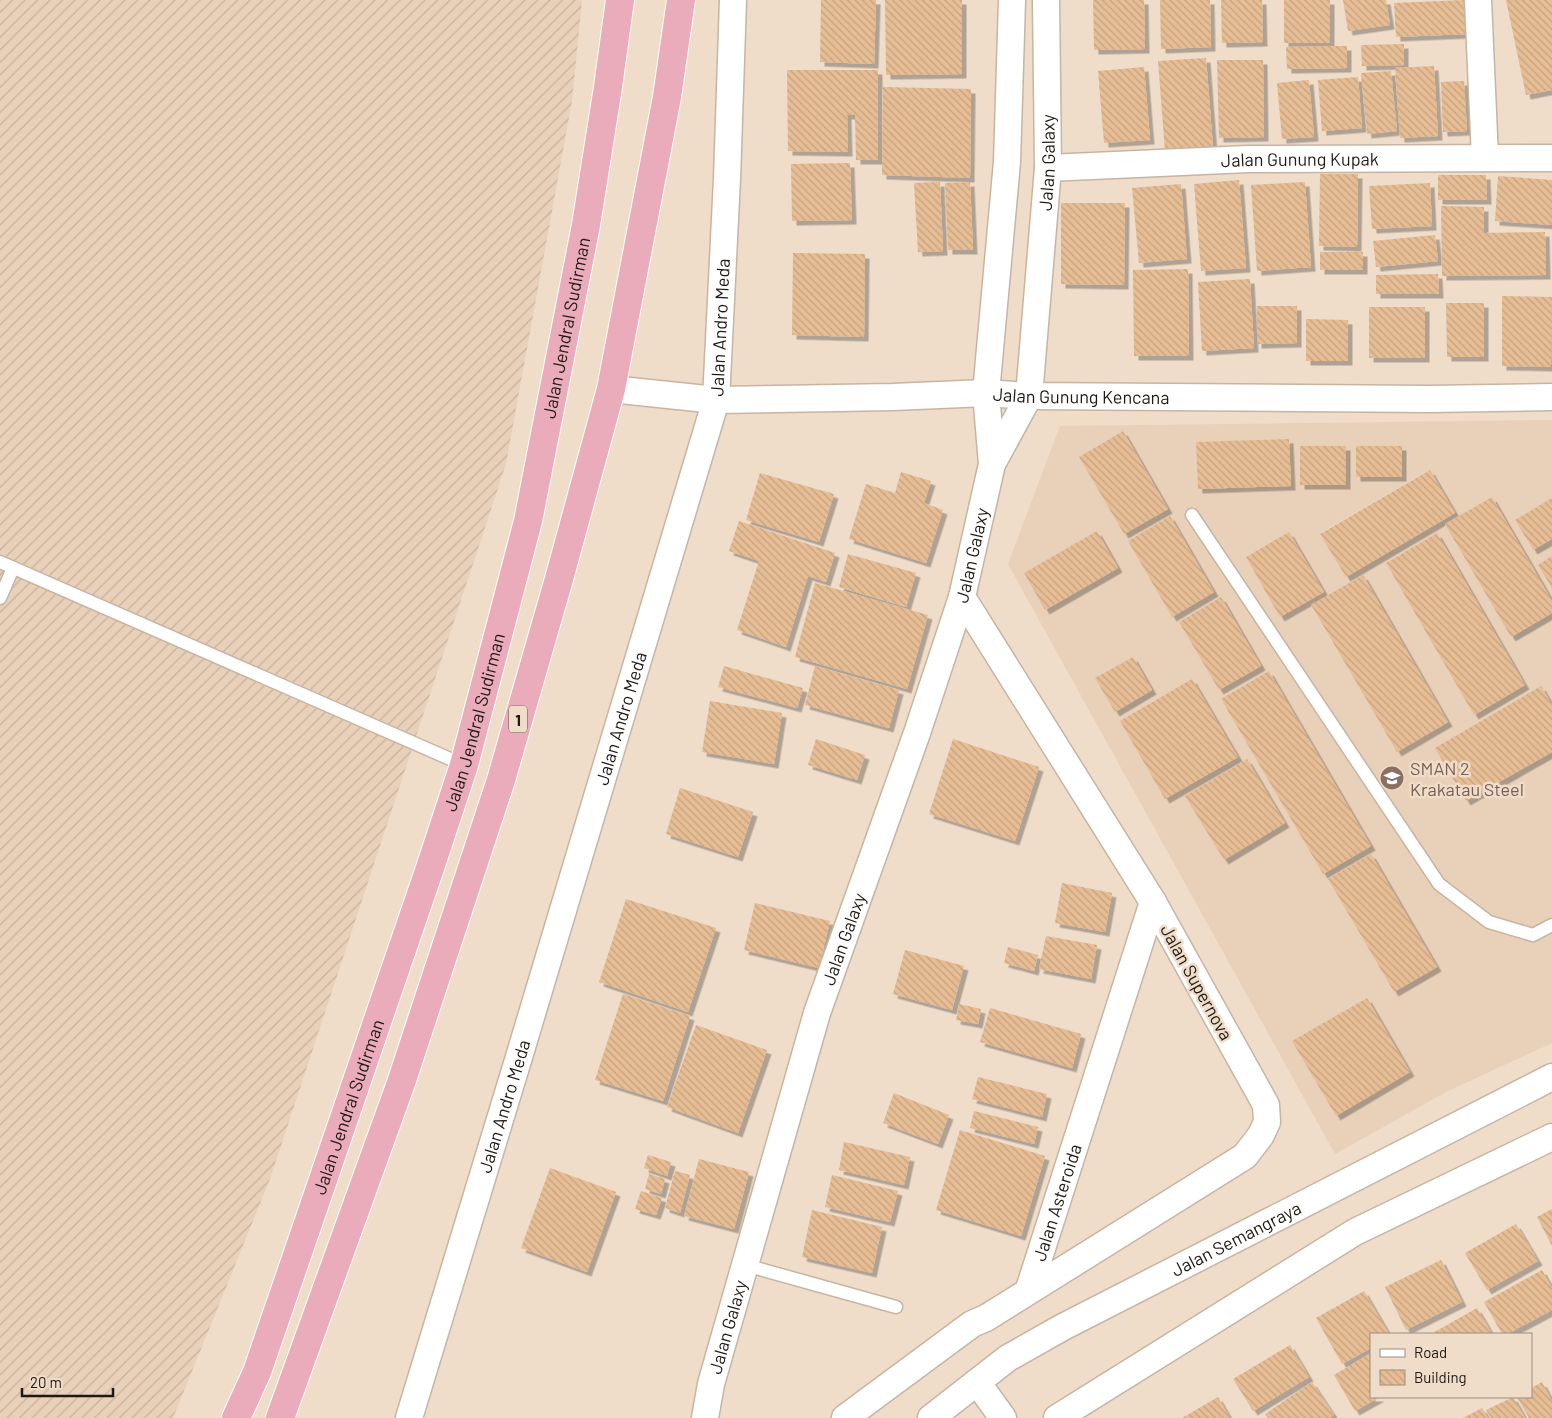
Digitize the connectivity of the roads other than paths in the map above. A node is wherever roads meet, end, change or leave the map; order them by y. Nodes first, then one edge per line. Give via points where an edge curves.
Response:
1 (620, 0) edge
2 (681, 0) edge
3 (733, 0) edge
4 (1012, 0) edge
5 (1046, 0) edge
6 (1478, 0) edge
7 (1485, 158) junction
8 (1552, 158) edge
9 (1048, 168) junction
10 (611, 389) junction
11 (986, 393) junction
12 (1029, 396) junction
13 (1552, 397) edge
14 (716, 400) junction
15 (992, 464) junction
16 (1192, 515) dead end
17 (0, 562) edge
18 (13, 568) junction
19 (962, 597) junction
20 (0, 598) edge
21 (464, 765) junction
22 (1152, 902) junction
23 (1552, 925) edge
24 (1552, 1077) edge
25 (1552, 1137) edge
26 (745, 1265) junction
27 (1029, 1289) junction
28 (896, 1307) dead end
29 (978, 1382) junction
30 (236, 1418) edge
31 (280, 1418) edge
32 (409, 1418) edge
33 (705, 1418) edge
34 (845, 1418) edge
35 (931, 1418) edge
36 (1003, 1418) edge
37 (1057, 1418) edge

1 - 21 highway, Jalan Jendral Sudirman via 586,225 528,521
2 - 10 highway, 1 via 667,97
3 - 14 street, Jalan Andro Meda
4 - 11 street, Jalan Galaxy via 1007,162
5 - 9 street, Jalan Galaxy
6 - 7 street
7 - 8 street, Jalan Gunung Kupak
7 - 9 street, Jalan Gunung Kupak via 1248,158
9 - 12 street, Jalan Galaxy
10 - 14 street, Jalan Gunung Kencana
10 - 31 highway, 1 via 501,780 401,1083
11 - 12 street, Jalan Gunung Kencana
11 - 14 street, Jalan Gunung Kencana
11 - 15 street, Jalan Galaxy
12 - 13 street, Jalan Gunung Kencana
12 - 15 street, Jalan Galaxy
14 - 32 street, Jalan Andro Meda
15 - 19 street, Jalan Galaxy
16 - 23 lane via 1439,884 1489,922 1533,936
17 - 18 lane
18 - 20 lane
18 - 21 lane
19 - 22 street, Jalan Supernova
19 - 26 street, Jalan Galaxy via 918,733 817,1013
21 - 30 highway, Jalan Jendral Sudirman via 260,1363
22 - 27 street, Jalan Asteroida
22 - 27 street, Jalan Supernova via 1266,1105 1267,1122 1245,1156
24 - 29 street, Jalan Semangraya via 1063,1327 1008,1358
25 - 37 street via 1355,1232
26 - 28 lane
26 - 33 street, Jalan Galaxy via 711,1384
27 - 34 street via 972,1324
29 - 35 street, Jalan Semangraya
29 - 36 street

